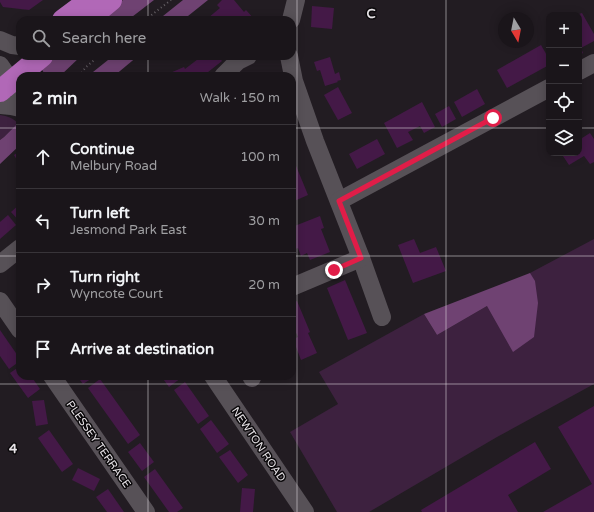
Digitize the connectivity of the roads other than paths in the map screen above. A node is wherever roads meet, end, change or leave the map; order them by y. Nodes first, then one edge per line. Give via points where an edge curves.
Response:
1 (90, 0) edge
2 (111, 0) edge
3 (296, 0) edge
4 (68, 16) edge
5 (92, 16) edge
6 (292, 16) edge
7 (0, 40) edge
8 (16, 46) edge
9 (18, 60) edge
10 (36, 60) edge
11 (238, 60) edge
12 (290, 60) edge
13 (594, 63) edge
14 (582, 70) edge
15 (17, 72) edge
16 (227, 72) edge
17 (292, 72) edge
18 (16, 73) edge
19 (6, 79) edge
20 (296, 87) edge
21 (546, 90) edge
22 (0, 105) edge
23 (16, 107) edge
24 (339, 201) junction
25 (16, 251) edge
26 (361, 258) junction
27 (0, 264) edge
28 (296, 285) edge
29 (0, 301) edge
30 (382, 317) dead end
31 (16, 324) edge
32 (55, 380) edge
33 (216, 380) edge
34 (302, 511) edge
35 (146, 512) edge

1 - 4 highway
2 - 5 highway
3 - 6 street
7 - 8 street
9 - 19 highway
10 - 15 highway
11 - 16 street
12 - 17 street
13 - 14 street
18 - 19 highway
20 - 24 street
21 - 24 street
22 - 23 street
24 - 26 street
25 - 27 street
26 - 28 street
26 - 30 street
29 - 31 street
32 - 35 street, PLESSEY TERRACE
33 - 34 street, NEWTON ROAD

